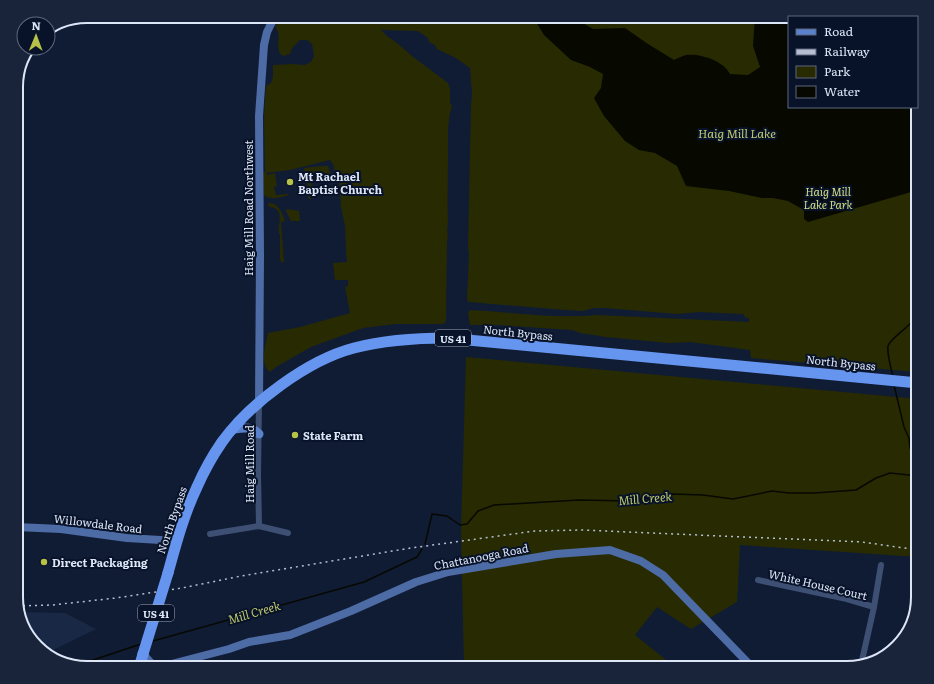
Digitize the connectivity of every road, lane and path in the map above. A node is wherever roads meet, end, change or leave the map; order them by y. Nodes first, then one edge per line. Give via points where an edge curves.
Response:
1 (272, 23) edge
2 (911, 382) edge
3 (259, 402) junction
4 (233, 429) junction
5 (259, 434) junction
6 (259, 526) junction
7 (23, 527) edge
8 (288, 533) dead end
9 (210, 534) dead end
10 (177, 542) junction
11 (881, 565) dead end
12 (758, 580) dead end
13 (874, 607) junction
14 (143, 654) junction
15 (862, 659) edge
16 (141, 661) edge
17 (149, 661) edge
18 (184, 661) edge
19 (745, 661) edge

1 - 3 street, Haig Mill Road Northwest via 264,45 259,116
2 - 3 highway, North Bypass / US 41 via 447,338 406,338 353,348 335,355 309,367
3 - 4 highway, North Bypass / US 41
3 - 5 street, Haig Mill Road
4 - 5 main road via 251,429
4 - 10 highway, North Bypass / US 41 via 223,441 197,486
5 - 6 street, Haig Mill Road
6 - 8 street
6 - 9 street
7 - 10 street, Willowdale Road via 61,528 127,538
10 - 14 highway, North Bypass / US 41, bridge
11 - 13 street
12 - 13 street, White House Court via 847,598
13 - 15 street
14 - 16 highway, North Bypass / US 41
14 - 17 street
18 - 19 street, Chattanooga Road via 249,642 290,635 416,582 448,572 556,554 610,550 641,561 663,575

